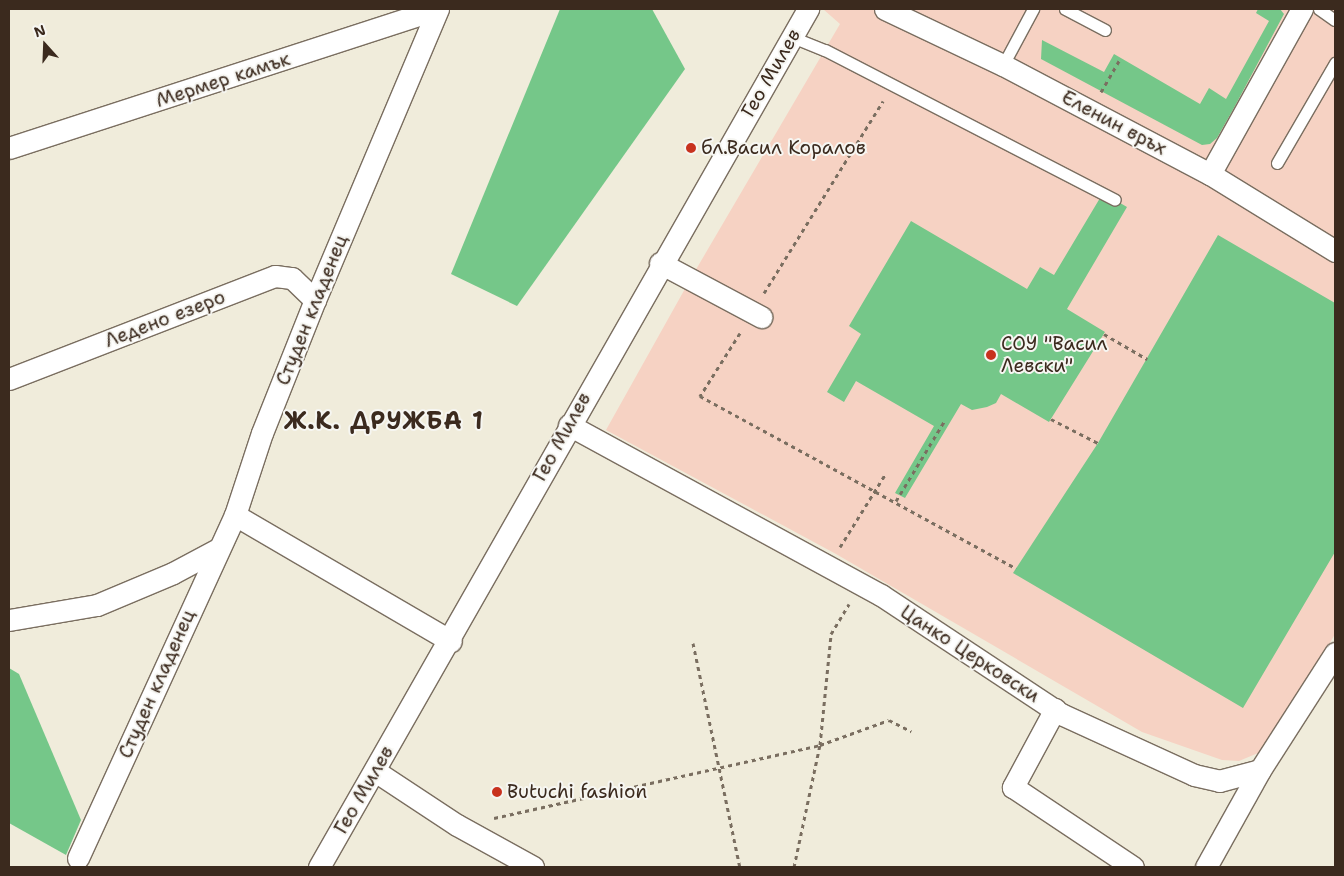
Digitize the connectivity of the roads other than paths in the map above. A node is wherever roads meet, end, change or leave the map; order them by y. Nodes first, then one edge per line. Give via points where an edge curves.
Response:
1 (437, 9) edge
2 (808, 9) edge
3 (885, 9) edge
4 (1033, 9) edge
5 (1065, 9) edge
6 (1302, 9) edge
7 (1318, 9) edge
8 (1335, 20) edge
9 (1105, 30) dead end
10 (792, 37) junction
11 (1335, 63) edge
12 (1003, 65) junction
13 (9, 148) edge
14 (1277, 162) dead end
15 (1210, 174) junction
16 (1115, 200) dead end
17 (1335, 251) edge
18 (660, 263) junction
19 (315, 300) junction
20 (756, 315) road end
21 (9, 379) edge
22 (569, 425) junction
23 (235, 515) junction
24 (218, 549) junction
25 (9, 620) edge
26 (451, 641) junction
27 (1335, 653) edge
28 (1055, 710) junction
29 (1260, 770) junction
30 (376, 771) junction
31 (78, 858) dead end
32 (320, 867) edge
33 (534, 867) edge
34 (1133, 867) edge
35 (1206, 867) edge

1 - 13 street, Мермер камък
1 - 19 street, Студен кладенец
2 - 10 street, Гео Милев
3 - 12 street, Еленин връх
4 - 12 lane
5 - 9 lane
6 - 15 street
7 - 8 lane
10 - 16 lane via 825,50
10 - 18 street, Гео Милев
11 - 14 lane
12 - 15 street, Еленин връх
15 - 17 street, Еленин връх
18 - 20 street
18 - 22 street, Гео Милев
19 - 21 street, Ледено езеро via 292,278 275,276
19 - 23 street, Студен кладенец via 262,433
22 - 26 street, Гео Милев
22 - 28 street, Цанко Церковски via 861,584
23 - 24 street, Студен кладенец
23 - 26 street
24 - 25 street via 173,573 97,605
24 - 31 street, Студен кладенец
26 - 30 street, Гео Милев
27 - 29 street
28 - 29 street, Цанко Церковски via 1194,775 1219,781
28 - 34 street via 1013,787
29 - 35 street
30 - 32 street, Гео Милев
30 - 33 street via 457,826

